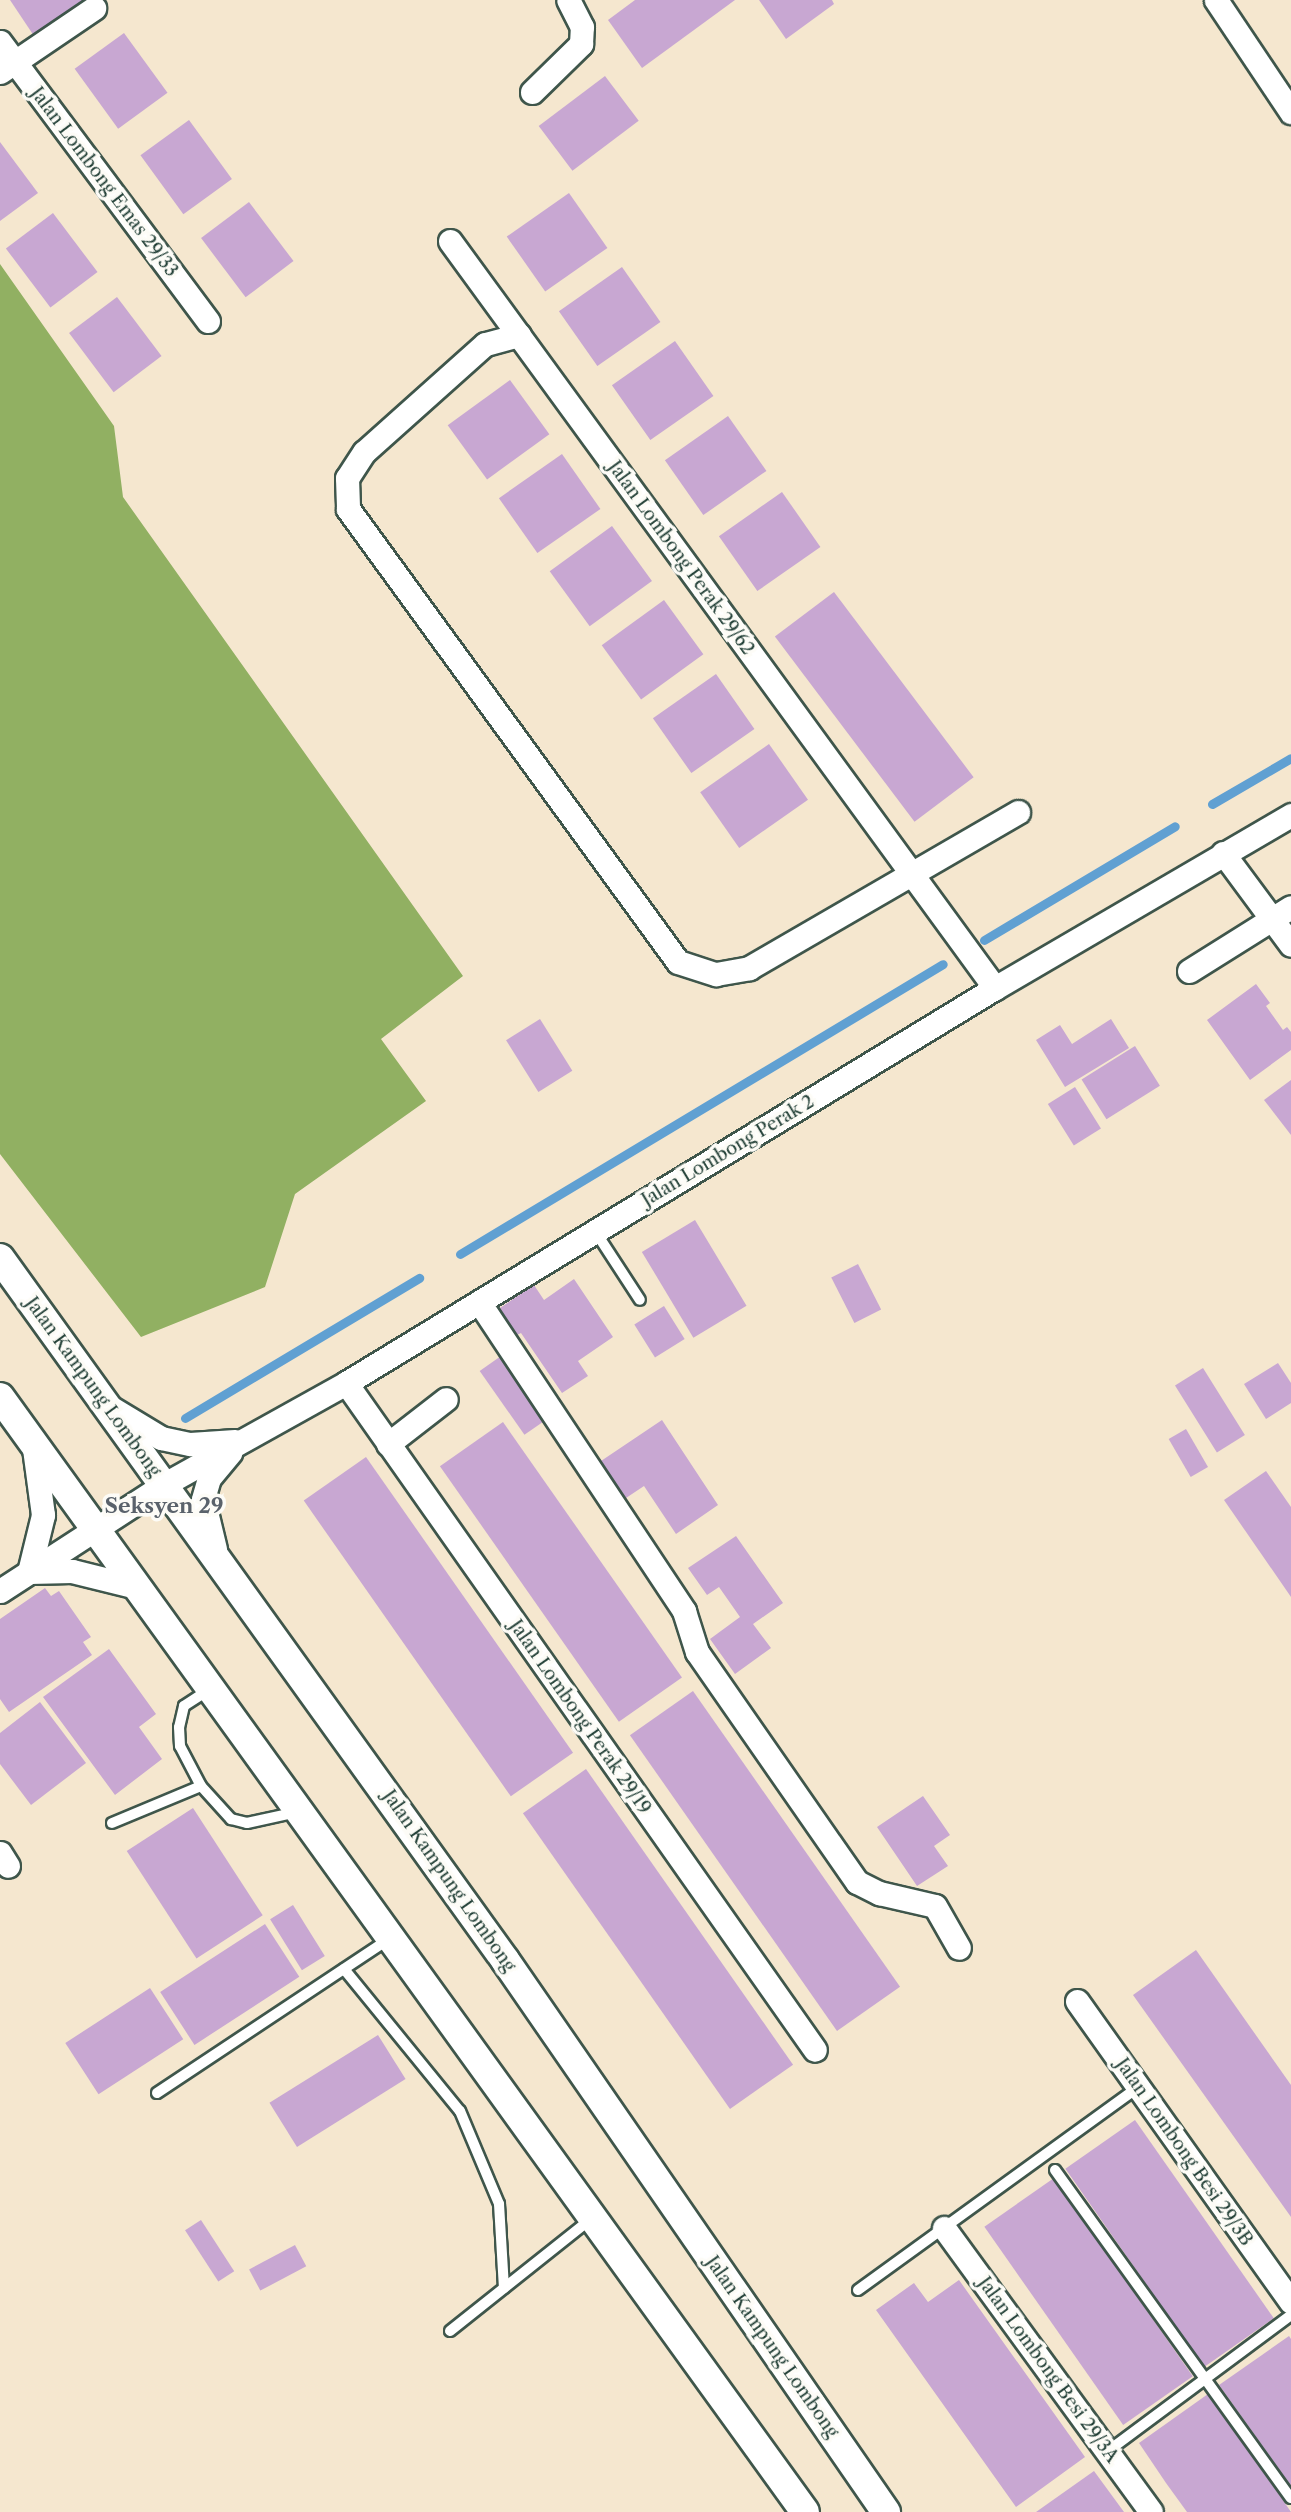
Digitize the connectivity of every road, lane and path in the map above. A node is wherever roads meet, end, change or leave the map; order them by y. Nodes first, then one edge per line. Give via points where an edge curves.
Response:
1 (568, 0) edge
2 (1216, 0) edge
3 (94, 8) dead end
4 (0, 42) edge
5 (7, 67) edge
6 (532, 92) dead end
7 (1291, 112) edge
8 (450, 241) dead end
9 (208, 321) dead end
10 (519, 335) junction
11 (1018, 812) dead end
12 (1291, 815) edge
13 (1223, 853) junction
14 (912, 875) junction
15 (1281, 913) edge
16 (1291, 945) edge
17 (1189, 971) dead end
18 (995, 988) junction
19 (595, 1231) junction
20 (0, 1258) edge
21 (640, 1300) dead end
22 (479, 1302) junction
23 (346, 1383) junction
24 (0, 1397) edge
25 (446, 1399) dead end
26 (108, 1406) junction
27 (241, 1440) junction
28 (33, 1441) junction
29 (388, 1444) junction
30 (163, 1485) junction
31 (97, 1528) junction
32 (219, 1564) junction
33 (29, 1572) junction
34 (140, 1588) junction
35 (0, 1591) edge
36 (212, 1687) junction
37 (201, 1786) junction
38 (299, 1812) junction
39 (112, 1823) dead end
40 (390, 1938) junction
41 (959, 1948) dead end
42 (344, 1969) junction
43 (1077, 2001) dead end
44 (815, 2050) dead end
45 (1138, 2087) junction
46 (157, 2093) dead end
47 (1055, 2170) dead end
48 (592, 2218) junction
49 (944, 2228) junction
50 (504, 2288) junction
51 (858, 2290) dead end
52 (1291, 2302) edge
53 (1291, 2315) edge
54 (450, 2331) dead end
55 (1207, 2378) junction
56 (1108, 2451) junction
57 (1291, 2498) edge
58 (805, 2512) edge
59 (886, 2512) edge
60 (1151, 2512) edge

1 - 6 street via 582,27 581,44
2 - 7 street
3 - 5 street
4 - 5 street, Jalan Lombong Emas 29/33
5 - 9 street, Jalan Lombong Emas 29/33
8 - 10 street, Jalan Lombong Perak 29/62
10 - 14 street, Jalan Lombong Perak 29/62
10 - 14 street via 485,344 364,452 347,478 348,509 678,962 716,974 749,968
11 - 14 street
12 - 13 street, Jalan Lombong Perak 2
13 - 15 street
13 - 18 street, Jalan Lombong Perak 2
14 - 18 street, Jalan Lombong Perak 29/62
15 - 16 street
15 - 17 street
18 - 19 street, Jalan Lombong Perak 2
19 - 21 lane
19 - 22 street, Jalan Lombong Perak 2
20 - 26 street, Jalan Kampung Lombong
22 - 23 street, Jalan Lombong Perak 2
22 - 41 street via 684,1611 697,1652 857,1882 879,1893 935,1906
23 - 27 street, Jalan Lombong Perak 2
23 - 29 street, Jalan Lombong Perak 29/19
24 - 28 street
25 - 29 street
26 - 27 street via 161,1438 190,1444
26 - 30 street, Jalan Kampung Lombong
27 - 30 street, Jalan Lombong Perak 2
27 - 32 street via 209,1478 203,1499
28 - 31 street
28 - 33 street via 43,1515
29 - 44 street, Jalan Lombong Perak 29/19
30 - 31 street, Jalan Lombong Perak 2
30 - 32 street, Jalan Kampung Lombong
31 - 33 street, Jalan Lombong Perak 2
31 - 34 street
32 - 59 street, Jalan Kampung Lombong via 497,1949
33 - 34 street via 72,1571
33 - 35 street, Jalan Lombong Perak 2
34 - 36 street
36 - 37 lane via 184,1706 179,1727 180,1746
36 - 38 street
37 - 38 lane via 231,1819 264,1821
37 - 39 lane
38 - 40 street
40 - 42 lane
40 - 48 street
42 - 46 lane
42 - 50 lane via 460,2111 499,2204
43 - 45 street, Jalan Lombong Besi 29/3B
45 - 49 lane
45 - 52 street, Jalan Lombong Besi 29/3B
47 - 55 lane
48 - 50 lane
48 - 58 street
49 - 51 lane
49 - 56 street, Jalan Lombong Besi 29/3A
50 - 54 lane
53 - 55 lane
55 - 56 lane
55 - 57 lane
56 - 60 street, Jalan Lombong Besi 29/3A

